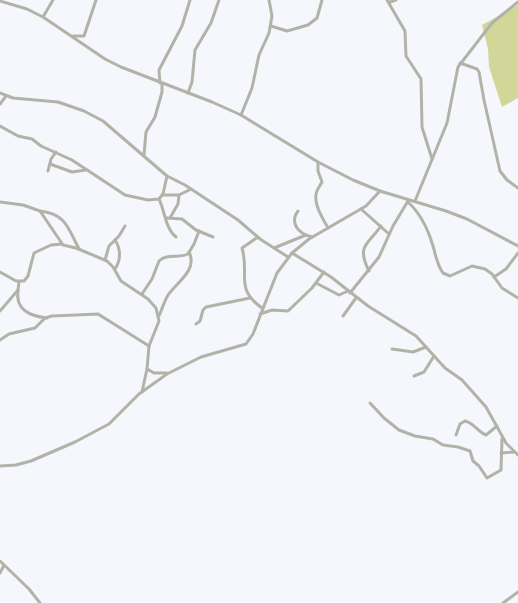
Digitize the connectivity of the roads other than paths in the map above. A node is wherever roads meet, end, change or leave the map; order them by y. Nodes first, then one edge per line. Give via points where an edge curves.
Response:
1 (53, 0) edge
2 (96, 0) edge
3 (190, 0) edge
4 (219, 0) edge
5 (269, 0) edge
6 (322, 0) edge
7 (396, 0) edge
8 (0, 1) edge
9 (389, 1) edge
10 (518, 2) edge
11 (43, 17) junction
12 (271, 26) junction
13 (71, 36) junction
14 (460, 63) junction
15 (161, 83) junction
16 (0, 93) edge
17 (188, 93) junction
18 (6, 96) junction
19 (0, 104) edge
20 (241, 115) junction
21 (0, 126) edge
22 (56, 152) junction
23 (144, 155) junction
24 (432, 160) junction
25 (318, 162) junction
26 (50, 164) junction
27 (86, 170) junction
28 (48, 171) dead end
29 (167, 176) junction
30 (518, 188) edge
31 (191, 189) junction
32 (380, 191) junction
33 (162, 195) junction
34 (179, 195) junction
35 (159, 199) junction
36 (408, 201) junction
37 (415, 201) junction
38 (0, 202) edge
39 (362, 209) junction
40 (40, 211) junction
41 (298, 211) dead end
42 (168, 218) junction
43 (125, 226) dead end
44 (381, 226) junction
45 (328, 228) junction
46 (199, 231) junction
47 (389, 234) junction
48 (306, 235) junction
49 (176, 237) dead end
50 (213, 237) dead end
51 (258, 237) junction
52 (312, 237) junction
53 (114, 240) junction
54 (62, 244) junction
55 (518, 246) edge
56 (274, 248) junction
57 (79, 249) junction
58 (189, 252) junction
59 (292, 253) junction
60 (518, 253) edge
61 (288, 257) junction
62 (106, 260) junction
63 (115, 269) junction
64 (369, 271) junction
65 (0, 272) edge
66 (324, 272) junction
67 (494, 277) junction
68 (18, 282) junction
69 (316, 283) junction
70 (18, 290) junction
71 (349, 292) junction
72 (142, 294) junction
73 (250, 298) junction
74 (356, 298) junction
75 (518, 298) edge
76 (262, 308) junction
77 (0, 311) edge
78 (260, 314) junction
79 (343, 316) dead end
80 (159, 317) junction
81 (47, 318) junction
82 (196, 324) dead end
83 (0, 340) edge
84 (149, 346) junction
85 (426, 347) junction
86 (392, 349) dead end
87 (434, 356) junction
88 (148, 369) junction
89 (169, 373) junction
90 (414, 376) dead end
91 (142, 392) junction
92 (370, 403) dead end
93 (497, 426) junction
94 (456, 435) dead end
95 (502, 437) junction
96 (502, 452) junction
97 (514, 452) junction
98 (518, 455) edge
99 (0, 466) edge
100 (0, 561) edge
101 (4, 565) junction
102 (0, 573) edge
103 (518, 592) edge
104 (40, 603) edge
105 (503, 603) edge

1 - 11 street
2 - 13 street via 84,36
3 - 15 street via 182,26 159,70
4 - 17 street via 211,23 195,50 192,82
5 - 12 street
6 - 12 street via 317,18 308,25 287,31
7 - 9 street
8 - 11 street
9 - 24 street via 405,31 406,56 421,80 422,127
10 - 14 street via 492,23
11 - 13 street
12 - 20 street via 259,55 252,88
13 - 15 street via 106,59
14 - 24 street via 456,70 447,123
14 - 30 street via 477,68 480,72 500,171 506,180
15 - 17 street
15 - 23 street via 155,117 146,132
16 - 18 street
17 - 20 street
18 - 19 street
18 - 23 street via 58,102 84,111 114,130
20 - 25 street
21 - 22 street
22 - 26 street
22 - 27 street
23 - 29 street
24 - 37 street
25 - 32 street
25 - 45 street via 322,182 316,199
26 - 27 street via 75,172
26 - 28 street
27 - 35 street via 125,195 148,200
29 - 31 street
29 - 33 street
31 - 34 street
31 - 51 street via 245,225
32 - 36 street
32 - 39 street
33 - 34 street
33 - 35 street
34 - 42 street via 178,204
35 - 42 street
36 - 37 street
36 - 47 street
36 - 67 street via 422,219 430,236 437,264 443,273 450,276 472,266 485,269
37 - 55 street via 467,219
38 - 40 street via 23,205
39 - 44 street
39 - 45 street
40 - 54 street
40 - 57 street via 60,216
41 - 48 street via 294,222
42 - 46 street via 182,219
42 - 49 street via 168,228
43 - 53 street
44 - 47 street
44 - 64 street via 364,245 364,258
45 - 52 street
46 - 50 street
46 - 58 street
47 - 64 street
48 - 52 street
48 - 56 street
51 - 56 street
51 - 73 street via 245,244 242,249 245,259 243,282
52 - 59 street
53 - 62 street via 107,250
53 - 63 street via 120,255
54 - 57 street
54 - 68 street via 51,245 34,253 27,279
56 - 61 street
57 - 62 street
58 - 72 street via 182,256 169,255 160,259 152,279
58 - 80 street via 192,260 190,268 169,295
59 - 61 street
59 - 66 street
60 - 67 street via 506,269
61 - 76 street via 277,273
62 - 63 street
63 - 72 street via 122,281
64 - 71 street
65 - 68 street
66 - 69 street
66 - 71 street
67 - 75 street via 502,288
68 - 70 street
69 - 71 street via 339,296
69 - 78 street via 287,311 272,310
70 - 77 street
70 - 81 street via 18,300 23,310 33,316
71 - 74 street
72 - 80 street via 153,304
73 - 76 street
73 - 82 street via 206,306 202,310 200,321
74 - 79 street
74 - 85 street via 416,336
76 - 78 street
78 - 89 street via 253,334 246,344 201,357
80 - 84 street
81 - 83 street via 35,328 9,334
81 - 84 street via 57,315 98,314
84 - 88 street
85 - 86 street via 416,352
85 - 87 street
87 - 90 street via 424,372
87 - 93 street via 447,370 462,380 486,407
88 - 89 street via 154,373
88 - 91 street
89 - 91 street
91 - 99 street via 117,418 90,435 30,461
92 - 96 street via 400,430 433,439 443,445 470,450 473,461 487,478 501,470
93 - 94 street via 486,435 465,421 460,424
93 - 95 street
95 - 96 street
95 - 97 street
96 - 97 street
97 - 98 street
100 - 101 street
101 - 102 street
101 - 104 street
103 - 105 street

